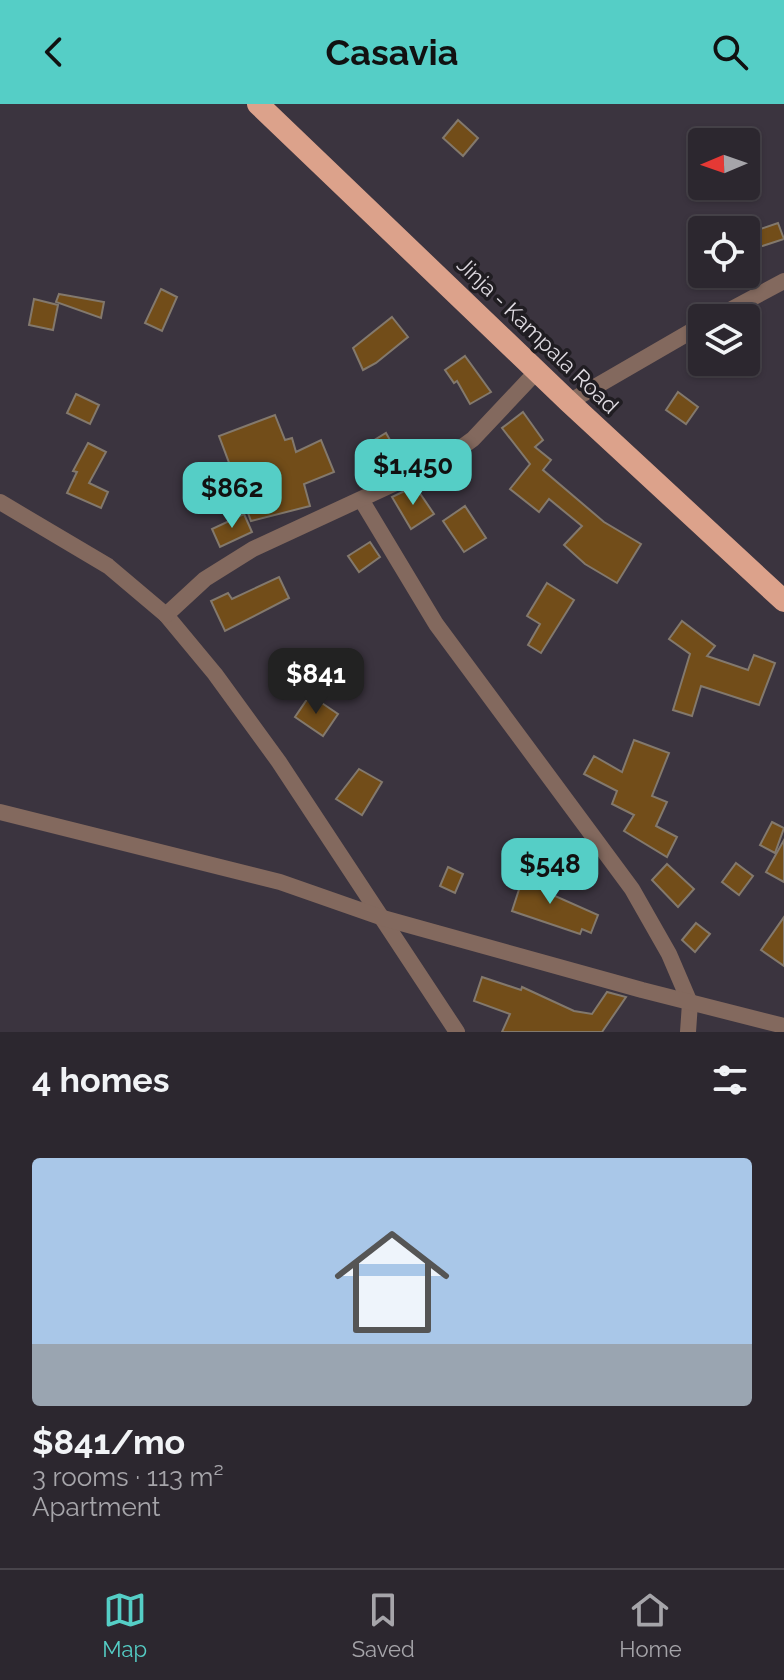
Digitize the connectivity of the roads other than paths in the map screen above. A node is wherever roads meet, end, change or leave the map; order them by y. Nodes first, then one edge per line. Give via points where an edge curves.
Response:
1 (258, 104) edge
2 (784, 281) edge
3 (741, 304) edge
4 (688, 333) edge
5 (538, 370) junction
6 (569, 402) junction
7 (362, 501) junction
8 (0, 502) edge
9 (784, 601) edge
10 (166, 615) junction
11 (0, 812) edge
12 (383, 918) junction
13 (690, 1003) junction
14 (784, 1026) edge
15 (457, 1032) edge
16 (688, 1032) edge

1 - 5 highway, Jinja - Kampala Road
2 - 3 street
4 - 6 street
5 - 6 highway, Jinja - Kampala Road
5 - 7 street via 473,439 443,461
6 - 9 highway, Jinja - Kampala Road
7 - 10 street via 253,549 205,579
7 - 13 street via 436,624 632,889
8 - 10 street via 108,566
10 - 12 street via 279,762
11 - 12 street via 280,882
12 - 13 street
12 - 15 street
13 - 14 street
13 - 16 street

